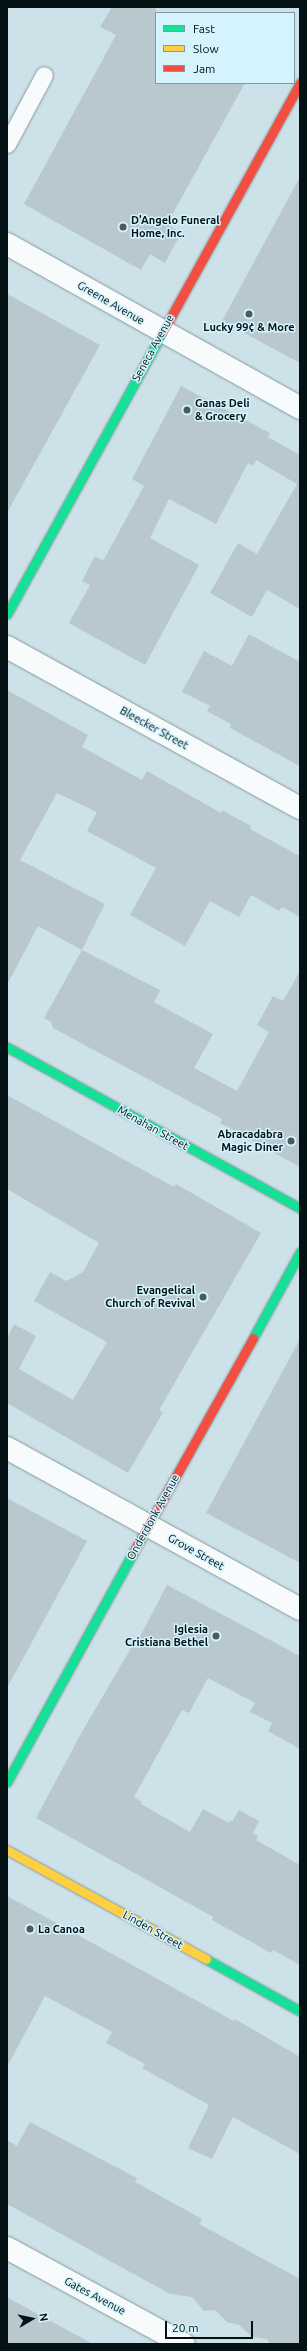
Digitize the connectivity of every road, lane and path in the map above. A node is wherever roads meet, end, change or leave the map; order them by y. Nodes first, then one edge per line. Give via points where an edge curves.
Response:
1 (44, 75) dead end
2 (300, 83) edge
3 (7, 144) edge
4 (7, 244) edge
5 (162, 332) junction
6 (300, 408) edge
7 (7, 614) edge
8 (7, 647) edge
9 (300, 808) edge
10 (7, 1047) edge
11 (300, 1208) edge
12 (300, 1252) edge
13 (7, 1448) edge
14 (148, 1526) junction
15 (300, 1609) edge
16 (7, 1782) edge
17 (7, 1850) edge
18 (300, 2011) edge
19 (7, 2248) edge
20 (184, 2344) edge

1 - 3 lane
2 - 5 street, Seneca Avenue
4 - 5 street, Greene Avenue
5 - 6 street, Greene Avenue
5 - 7 street, Seneca Avenue
8 - 9 street, Bleecker Street
10 - 11 street, Menahan Street
12 - 14 street, Onderdonk Avenue
13 - 14 street, Grove Street
14 - 15 street, Grove Street
14 - 16 street, Onderdonk Avenue
17 - 18 street, Linden Street
19 - 20 street, Gates Avenue

